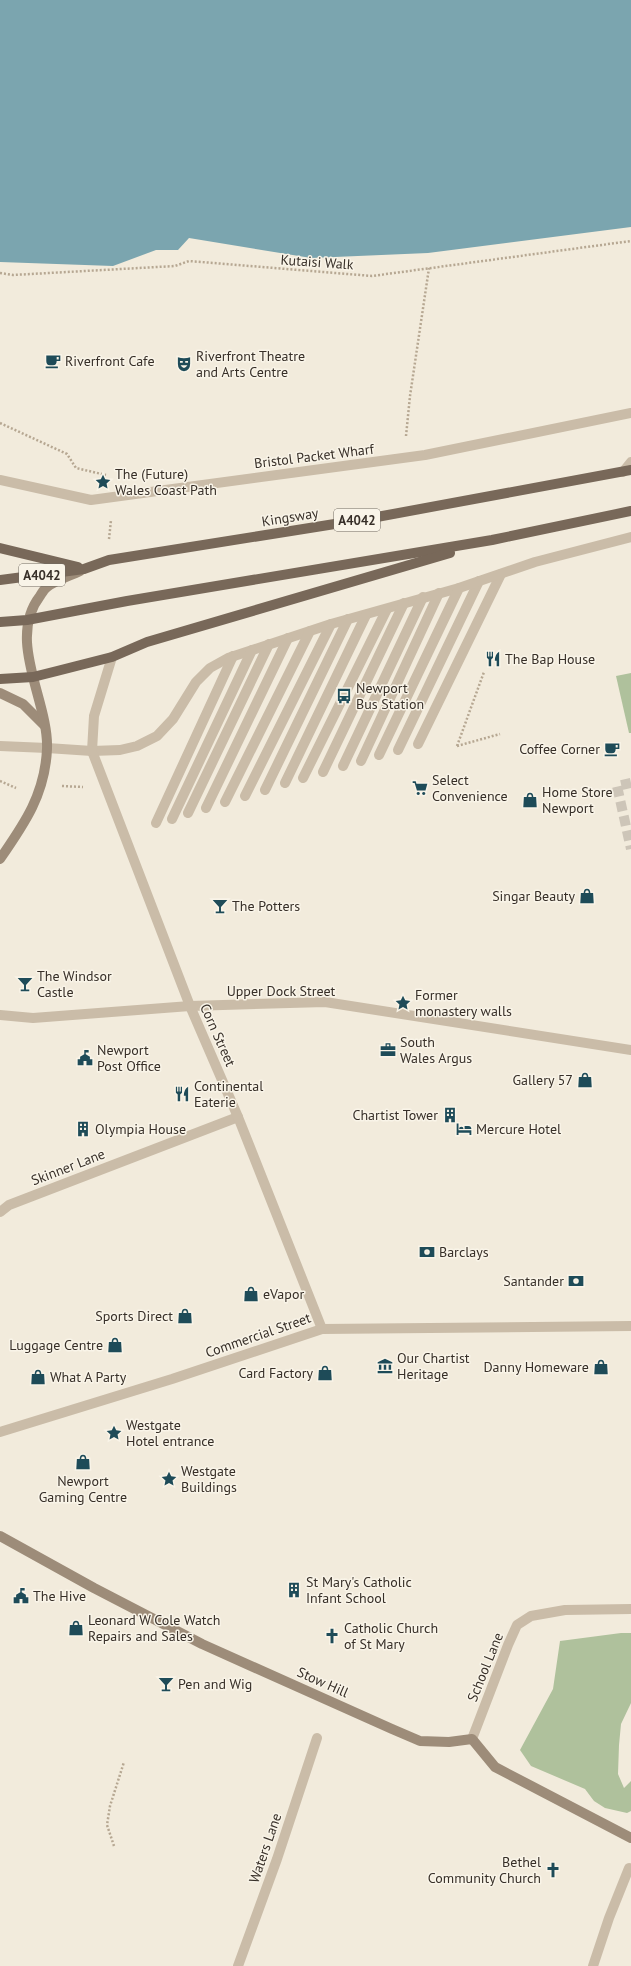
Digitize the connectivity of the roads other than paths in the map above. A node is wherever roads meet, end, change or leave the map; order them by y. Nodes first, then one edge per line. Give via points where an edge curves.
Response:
1 (631, 413) edge
2 (631, 462) edge
3 (627, 471) edge
4 (0, 480) edge
5 (631, 511) edge
6 (631, 537) edge
7 (492, 540) junction
8 (0, 548) edge
9 (84, 569) junction
10 (501, 574) junction
11 (0, 580) edge
12 (479, 581) junction
13 (459, 588) junction
14 (439, 594) junction
15 (423, 597) junction
16 (404, 603) junction
17 (387, 609) junction
18 (366, 615) junction
19 (348, 619) junction
20 (28, 620) junction
21 (0, 622) edge
22 (331, 624) junction
23 (310, 631) junction
24 (288, 638) junction
25 (269, 644) junction
26 (252, 650) junction
27 (233, 656) junction
28 (112, 657) junction
29 (33, 677) junction
30 (0, 679) edge
31 (0, 693) edge
32 (44, 725) junction
33 (418, 744) dead end
34 (0, 746) edge
35 (47, 748) junction
36 (398, 750) dead end
37 (92, 751) junction
38 (379, 755) dead end
39 (361, 761) dead end
40 (343, 766) dead end
41 (323, 772) dead end
42 (302, 778) dead end
43 (285, 784) dead end
44 (265, 790) dead end
45 (245, 796) dead end
46 (225, 802) dead end
47 (206, 808) dead end
48 (188, 813) dead end
49 (172, 818) dead end
50 (156, 823) dead end
51 (0, 858) edge
52 (190, 1006) junction
53 (0, 1015) edge
54 (631, 1050) edge
55 (238, 1117) junction
56 (0, 1212) edge
57 (631, 1326) edge
58 (322, 1329) junction
59 (0, 1432) edge
60 (0, 1536) edge
61 (631, 1609) edge
62 (317, 1738) dead end
63 (472, 1739) junction
64 (631, 1838) edge
65 (630, 1868) dead end
66 (238, 1966) edge
67 (593, 1966) edge

1 - 4 street, Bristol Packet Wharf via 404,459 90,500
2 - 3 street
3 - 9 main road, Kingsway / A4042 via 366,519 109,560
5 - 7 main road
6 - 10 street via 535,562
7 - 20 main road
7 - 28 main road via 147,642
8 - 9 main road, A4042
9 - 11 main road, Kingsway / A4042
9 - 20 street via 47,587 36,601
10 - 12 street
10 - 33 street
12 - 13 street
12 - 36 street
13 - 14 street
13 - 38 street
14 - 15 street
14 - 39 street
15 - 16 street
15 - 40 street
16 - 17 street
16 - 41 street
17 - 18 street
17 - 42 street
18 - 19 street
18 - 43 street
19 - 22 street
19 - 44 street
20 - 21 main road
20 - 29 street via 27,638
22 - 23 street
22 - 45 street
23 - 24 street
23 - 46 street
24 - 25 street
24 - 47 street
25 - 26 street
25 - 48 street
26 - 27 street
26 - 49 street
27 - 37 street via 210,668 196,682 173,719 157,736 137,746 120,750
27 - 50 street
28 - 29 main road
28 - 37 street, Corn Street via 94,716
29 - 30 main road
29 - 32 street
31 - 32 street via 23,704
32 - 35 street
34 - 35 street
35 - 37 street
35 - 51 street via 42,787 34,806
37 - 52 street, Corn Street
52 - 53 street, Upper Dock Street via 33,1018
52 - 54 street, Upper Dock Street via 325,1002
52 - 55 street, Corn Street
55 - 56 street, Skinner Lane via 16,1202
55 - 58 street, Corn Street
57 - 58 street, Commercial Street
58 - 59 street, Commercial Street
60 - 63 street, Stow Hill via 202,1644 392,1729 420,1741 449,1742
61 - 63 street, School Lane via 564,1610 531,1616 517,1625
62 - 66 street, Waters Lane
63 - 64 street via 495,1767
65 - 67 street

